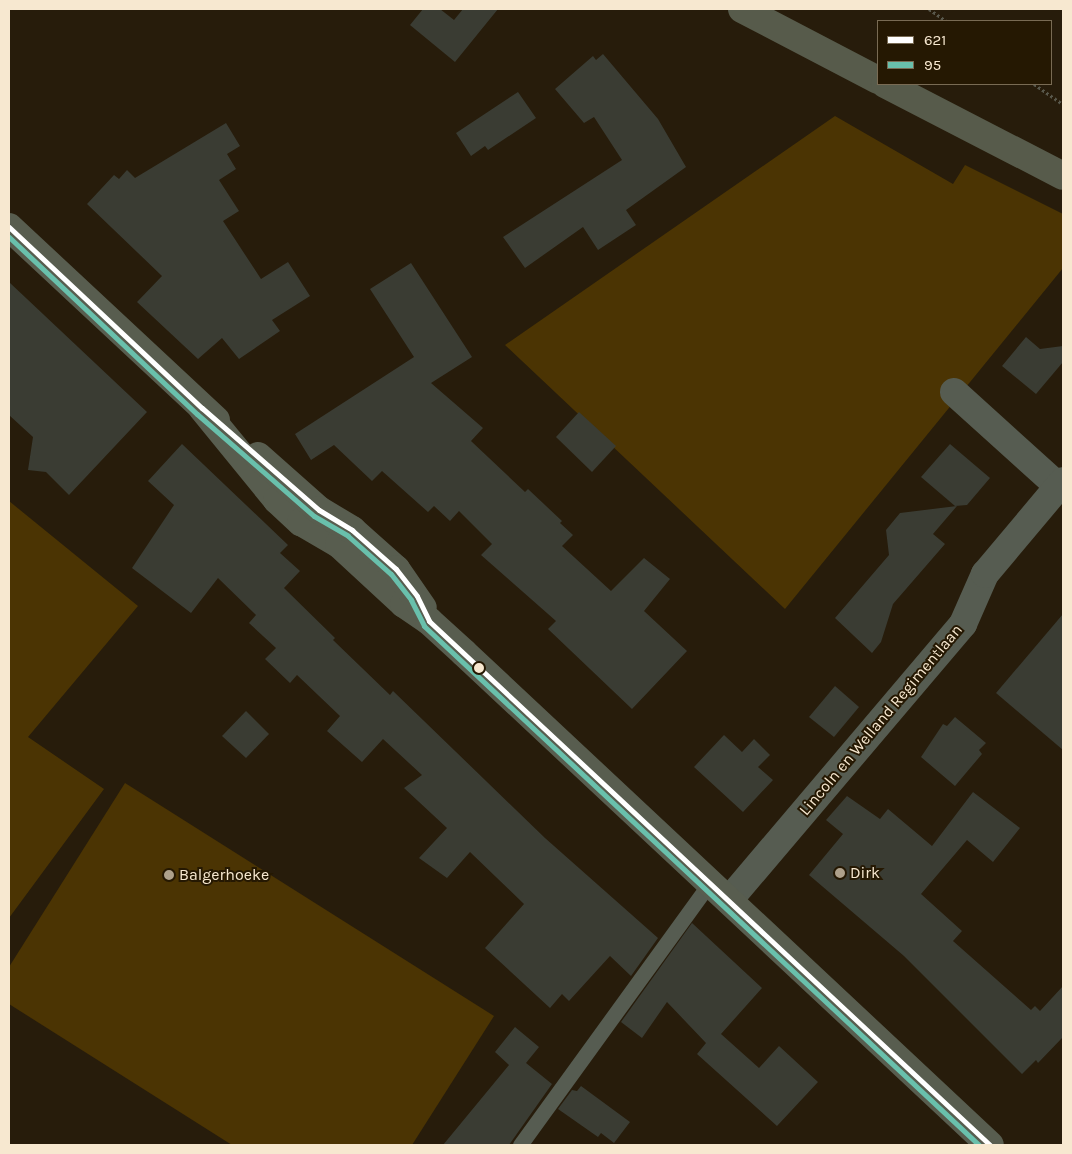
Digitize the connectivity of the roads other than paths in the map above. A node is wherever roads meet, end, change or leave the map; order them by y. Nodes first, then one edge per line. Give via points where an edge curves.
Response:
1 (744, 10) edge
2 (877, 79) edge
3 (887, 85) edge
4 (1063, 176) edge
5 (9, 226) edge
6 (954, 392) dead end
7 (1061, 484) edge
8 (720, 891) junction
9 (520, 1145) edge
10 (990, 1145) edge

1 - 2 main road
3 - 4 main road
5 - 8 main road via 202,408 277,500 302,522 339,544 404,604 429,621
6 - 7 street, Lincoln en Welland Regimentlaan
7 - 8 street, Lincoln en Welland Regimentlaan via 985,574 963,624
8 - 9 lane
8 - 10 main road

